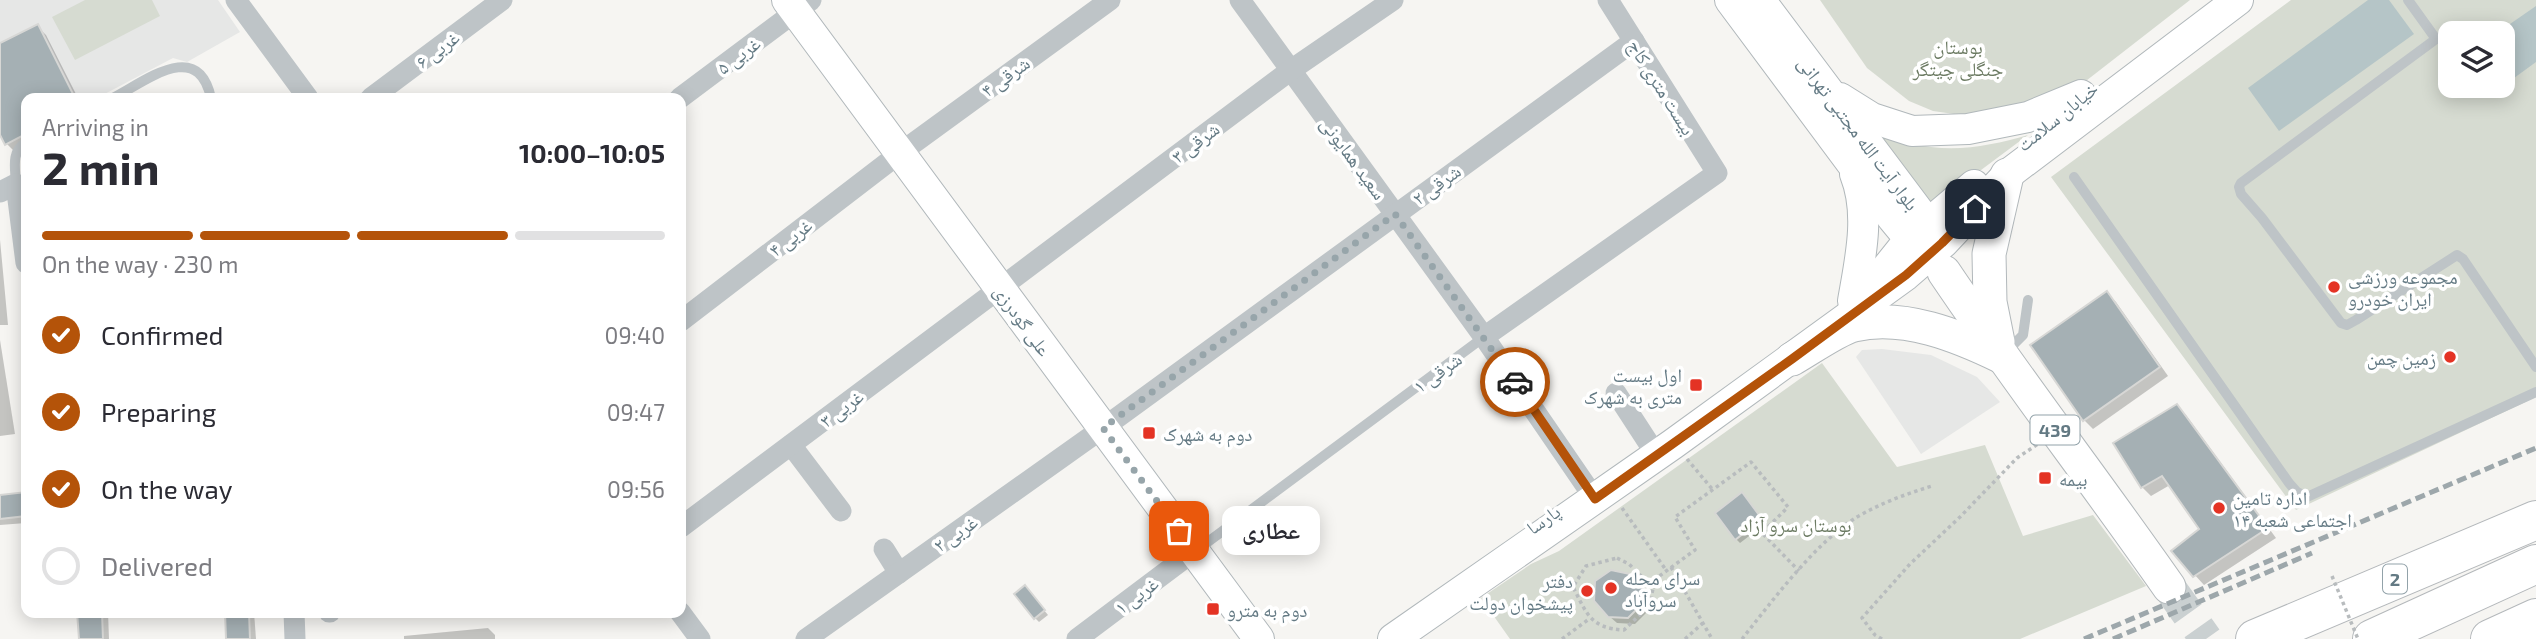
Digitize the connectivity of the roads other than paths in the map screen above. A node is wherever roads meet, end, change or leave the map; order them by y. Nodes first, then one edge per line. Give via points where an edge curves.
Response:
1 (236, 0) edge
2 (1110, 0) edge
3 (1240, 0) edge
4 (1393, 0) edge
5 (1608, 0) edge
6 (1730, 0) edge
7 (1759, 0) edge
8 (2211, 0) edge
9 (2238, 0) edge
10 (2408, 0) edge
11 (497, 2) edge
12 (798, 4) edge
13 (1634, 41) junction
14 (1291, 70) junction
15 (1824, 88) junction
16 (123, 93) edge
17 (210, 93) edge
18 (303, 93) edge
19 (378, 93) edge
20 (686, 93) edge
21 (2081, 94) junction
22 (21, 146) edge
23 (900, 153) junction
24 (1848, 157) junction
25 (1717, 173) joint
26 (2007, 175) junction
27 (2074, 177) dead end
28 (14, 185) edge
29 (1395, 214) junction
30 (21, 230) edge
31 (1926, 252) junction
32 (1000, 288) junction
33 (2028, 300) dead end
34 (1853, 301) junction
35 (686, 317) edge
36 (1484, 337) junction
37 (2002, 357) junction
38 (1792, 359) junction
39 (2536, 367) edge
40 (2536, 392) edge
41 (1616, 393) dead end
42 (1103, 428) junction
43 (791, 445) junction
44 (1654, 451) junction
45 (1601, 498) junction
46 (841, 511) dead end
47 (2536, 520) edge
48 (686, 523) edge
49 (884, 549) dead end
50 (1194, 551) junction
51 (2536, 564) edge
52 (899, 573) junction
53 (2169, 587) tunnel mouth
54 (294, 618) edge
55 (684, 618) edge
56 (2536, 618) edge
57 (295, 639) edge
58 (700, 639) edge
59 (806, 639) edge
60 (1077, 639) edge
61 (1259, 639) edge
62 (1371, 639) edge
63 (1393, 639) edge
64 (2255, 639) edge
65 (2372, 639) edge
66 (2490, 639) edge

1 - 18 street
2 - 23 street, ۴ شرقی
3 - 14 street, سعید همایونی
4 - 14 street, ۳ شرقی
5 - 13 street, بیست متری کاج
6 - 24 street, بلوار آیت الله مجتبی تهرانی
7 - 15 street, بلوار آیت الله مجتبی تهرانی
8 - 21 street, خیابان سلامت
9 - 26 street, خیابان سلامت
10 - 39 lane via 2436,38 2241,183 2241,194 2341,323 2356,320 2457,255
11 - 19 street, ۶ غربی
12 - 20 street, ۵ غربی
12 - 23 street, علی گودرزی
13 - 25 street, بیست متری کاج
13 - 29 street, ۲ شرقی
14 - 29 street, سعید همایونی
14 - 32 street, ۳ شرقی
15 - 21 street via 1872,118 1912,131 1968,129 2028,117
15 - 31 street, بلوار آیت الله مجتبی تهرانی
16 - 17 lane via 177,66 192,67
21 - 31 street, خیابان سلامت
22 - 28 lane via 14,156
23 - 32 street, علی گودرزی
23 - 35 street, ۴ غربی
24 - 31 street, بلوار آیت الله مجتبی تهرانی
24 - 34 street via 1860,186 1863,242
25 - 36 street, ۱ شرقی
26 - 31 street, خیابان سلامت
26 - 37 main road via 1989,254 1990,302
27 - 40 lane via 2289,483 2307,497
28 - 30 street
29 - 36 street, سعید همایونی
29 - 42 street, ۲ شرقی
31 - 34 street, پارسا
31 - 37 main road, 439
31 - 38 street, پارسا
32 - 42 street, علی گودرزی
32 - 43 street, ۳ غربی
33 - 37 lane via 2022,335
34 - 44 street, پارسا
36 - 45 street, سعید همایونی
36 - 50 lane, ۱ شرقی
37 - 38 main road via 1966,340 1894,322 1853,325
37 - 53 main road, 439
38 - 44 street, پارسا
41 - 44 street
42 - 50 street, علی گودرزی
42 - 52 street, ۲ غربی
43 - 46 street
43 - 48 street, ۳ غربی
44 - 45 street, پارسا
45 - 62 street, پارسا
45 - 63 street, پارسا
47 - 64 highway, 2
49 - 52 street
50 - 60 street, ۱ غربی
50 - 61 street, علی گودرزی
51 - 65 highway, 2
52 - 59 street, ۲ غربی
54 - 57 street
55 - 58 street
56 - 66 highway

